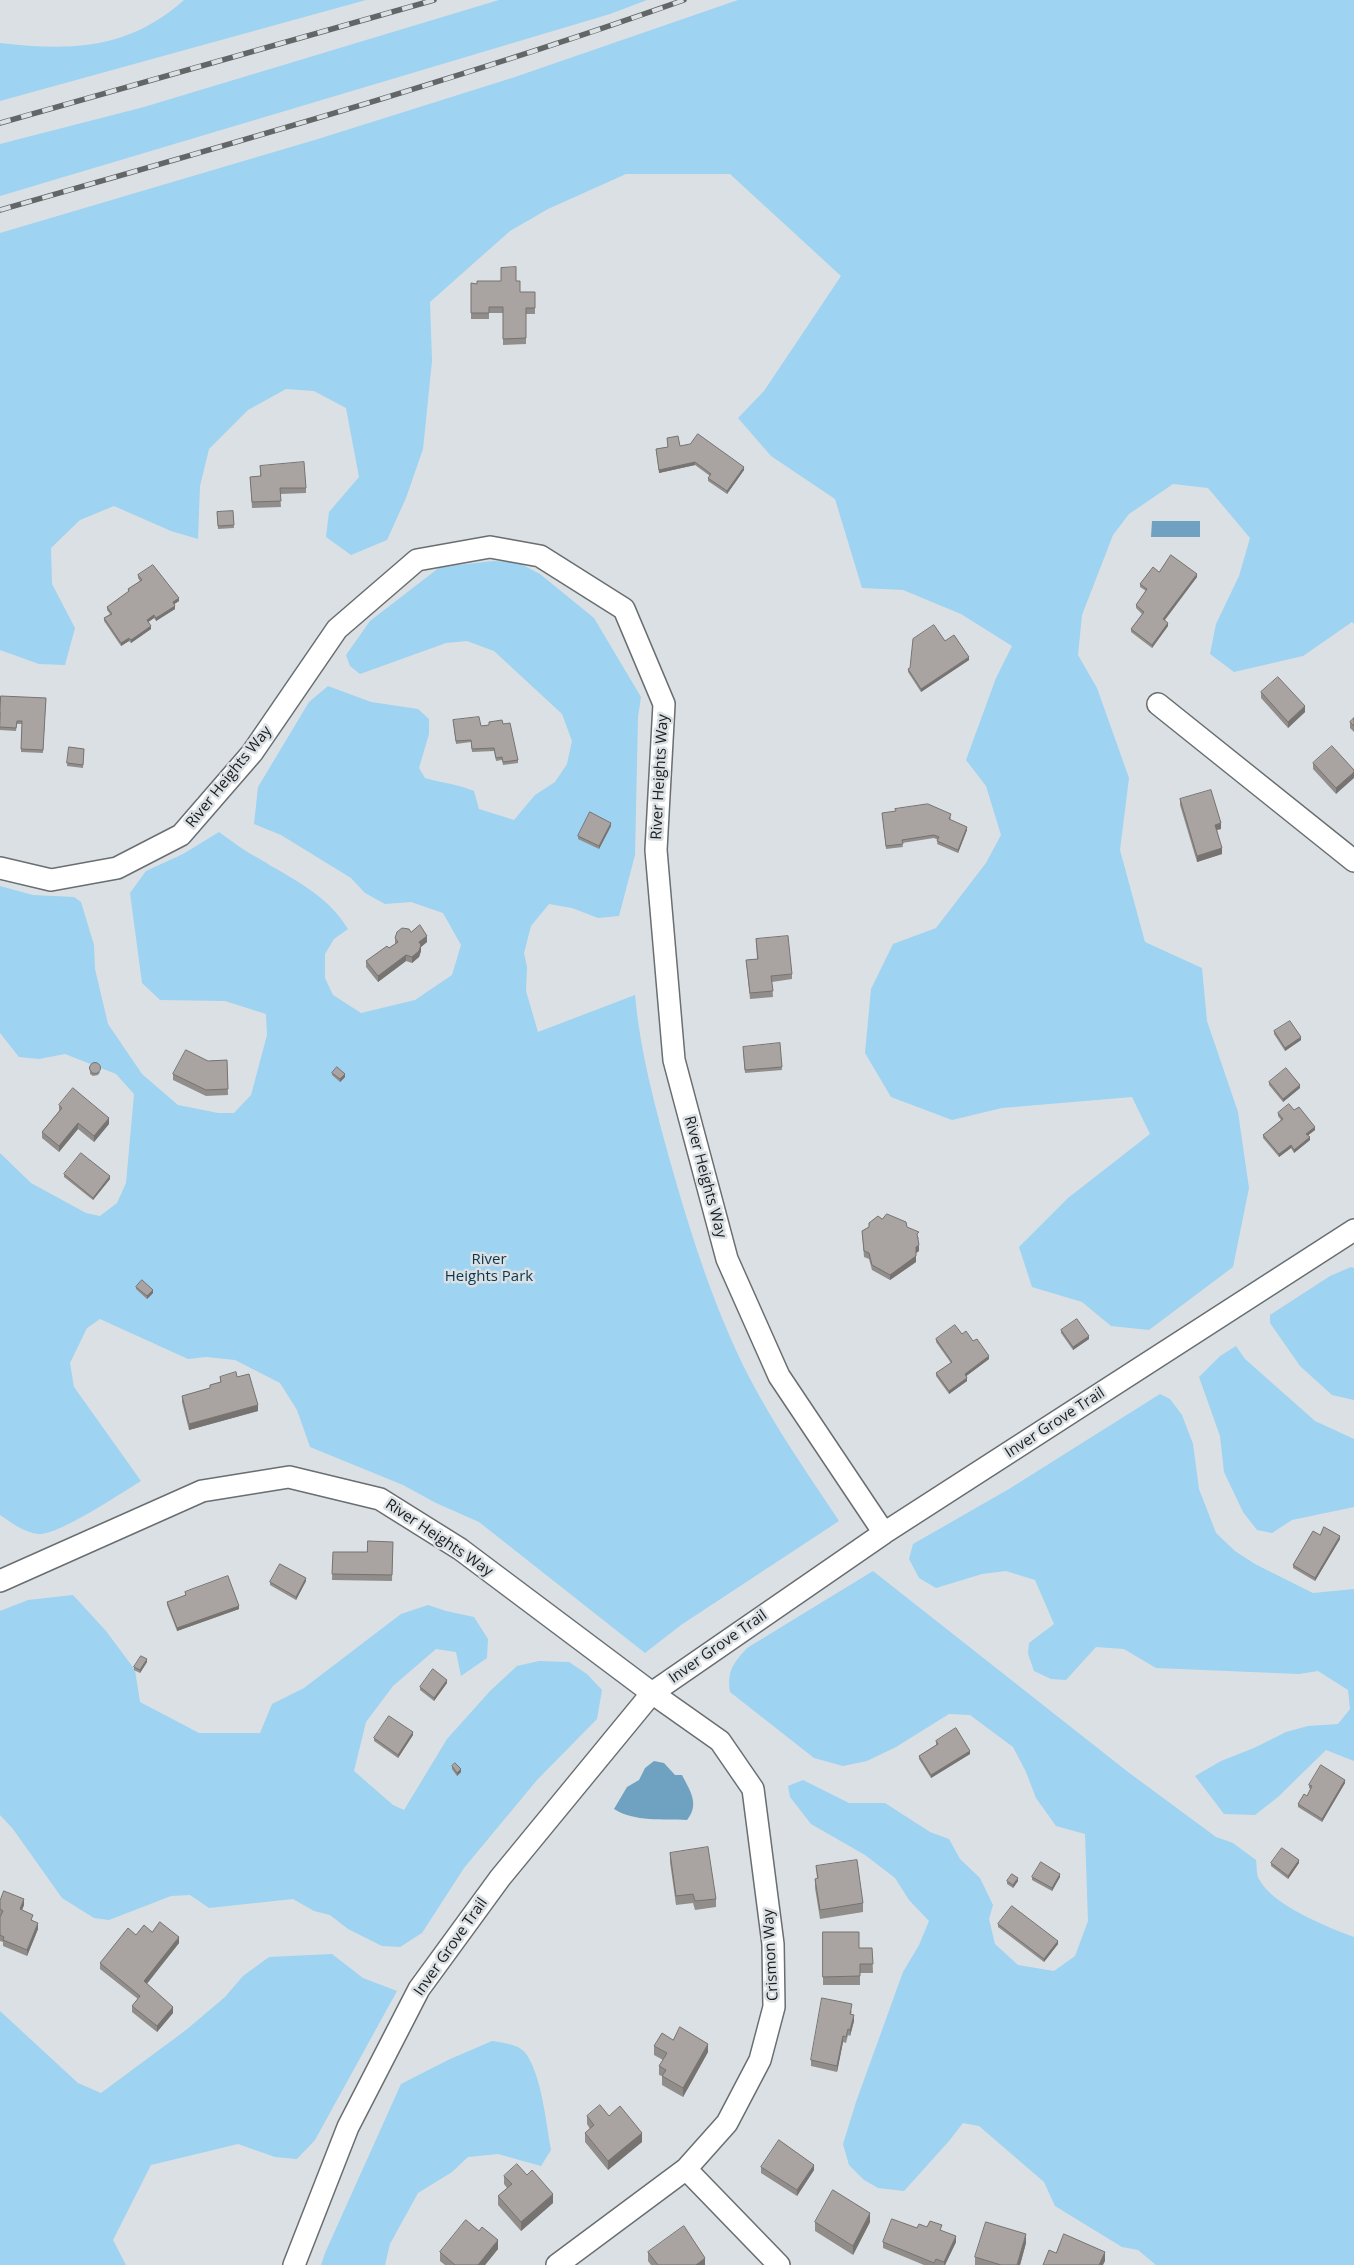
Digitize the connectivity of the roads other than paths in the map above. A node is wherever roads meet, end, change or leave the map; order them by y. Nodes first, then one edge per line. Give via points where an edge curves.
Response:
1 (1158, 704) dead end
2 (1354, 861) edge
3 (0, 868) edge
4 (1354, 1230) edge
5 (884, 1533) junction
6 (0, 1581) edge
7 (652, 1692) junction
8 (686, 2169) junction
9 (294, 2265) edge
10 (557, 2265) edge
11 (779, 2265) edge

1 - 2 street
3 - 5 street, River Heights Way via 51,880 117,868 181,836 252,753 337,629 417,560 490,547 540,556 624,610 664,704 656,850 674,1060 727,1259 779,1376
4 - 5 street, Inver Grove Trail
5 - 7 street, Inver Grove Trail
6 - 7 street, River Heights Way via 202,1491 289,1477 380,1499 460,1549
7 - 8 street, Crismon Way via 720,1740 754,1789 773,1944 774,2007 760,2060 727,2124
7 - 9 street, Inver Grove Trail via 500,1878 419,1989 348,2127
8 - 10 street, Crismon Way
8 - 11 street

